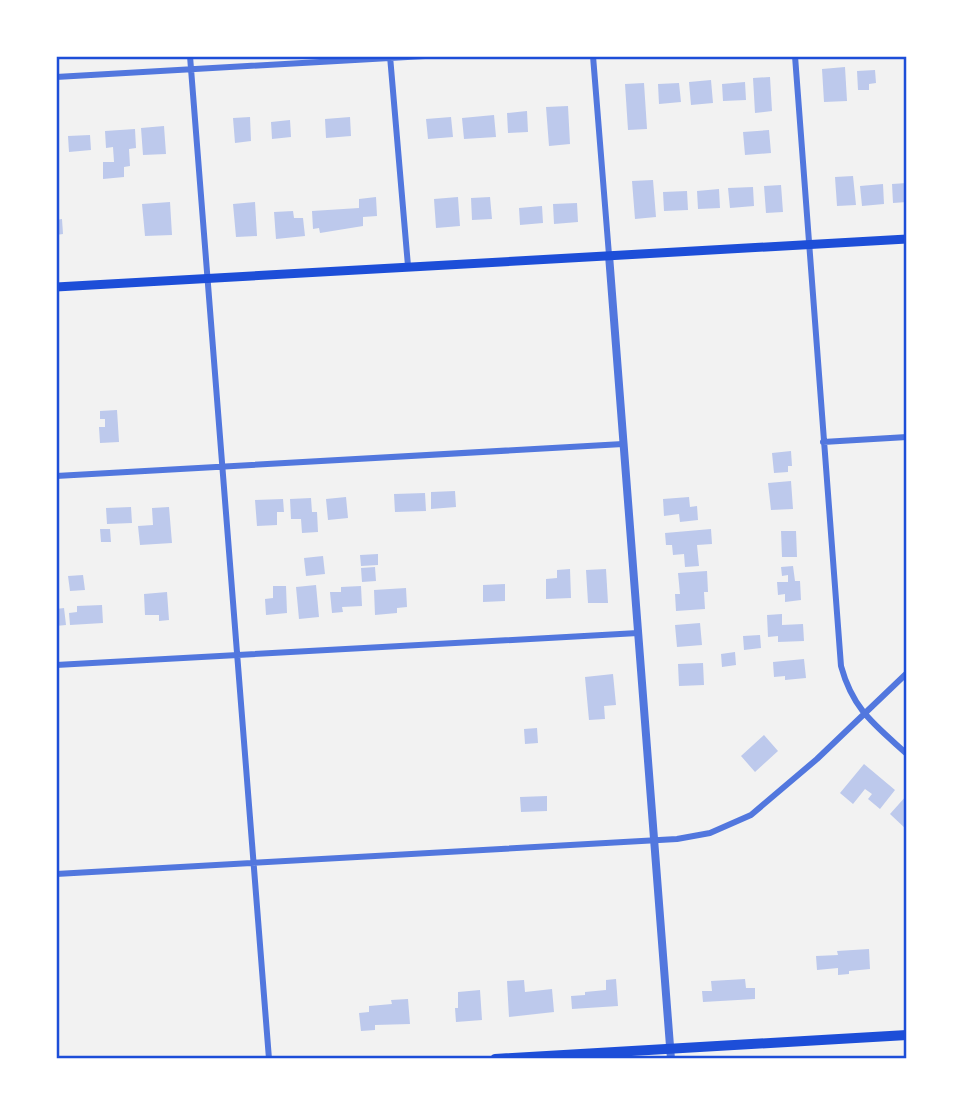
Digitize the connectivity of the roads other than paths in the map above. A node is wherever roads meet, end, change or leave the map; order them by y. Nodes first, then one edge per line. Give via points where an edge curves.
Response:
1 (190, 56) edge
2 (425, 56) edge
3 (593, 56) edge
4 (795, 56) edge
5 (390, 57) edge
6 (191, 70) junction
7 (56, 77) edge
8 (907, 239) edge
9 (807, 244) junction
10 (608, 255) junction
11 (408, 266) junction
12 (208, 278) junction
13 (56, 287) edge
14 (907, 437) edge
15 (823, 442) junction
16 (623, 444) junction
17 (223, 467) junction
18 (56, 476) edge
19 (638, 633) junction
20 (238, 655) junction
21 (56, 665) edge
22 (907, 673) edge
23 (864, 714) junction
24 (907, 754) edge
25 (654, 840) junction
26 (254, 863) junction
27 (56, 874) edge
28 (907, 1035) edge
29 (670, 1054) edge
30 (269, 1059) edge
31 (495, 1059) edge

1 - 6 street
2 - 5 street
3 - 10 street
4 - 9 street
5 - 6 street
5 - 11 street
6 - 7 street
6 - 12 street
8 - 9 main road
9 - 10 main road
9 - 15 street
10 - 11 main road
10 - 16 street
11 - 12 main road
12 - 13 main road
12 - 17 street
14 - 15 street
15 - 23 street via 839,655 846,686
16 - 17 street
16 - 19 street
17 - 18 street
17 - 20 street
19 - 20 street
19 - 25 street
20 - 21 street
20 - 26 street
22 - 23 street
23 - 24 street
23 - 25 street via 751,815 710,833
25 - 26 street
25 - 29 street
26 - 27 street
26 - 30 street
28 - 29 main road
29 - 31 main road

